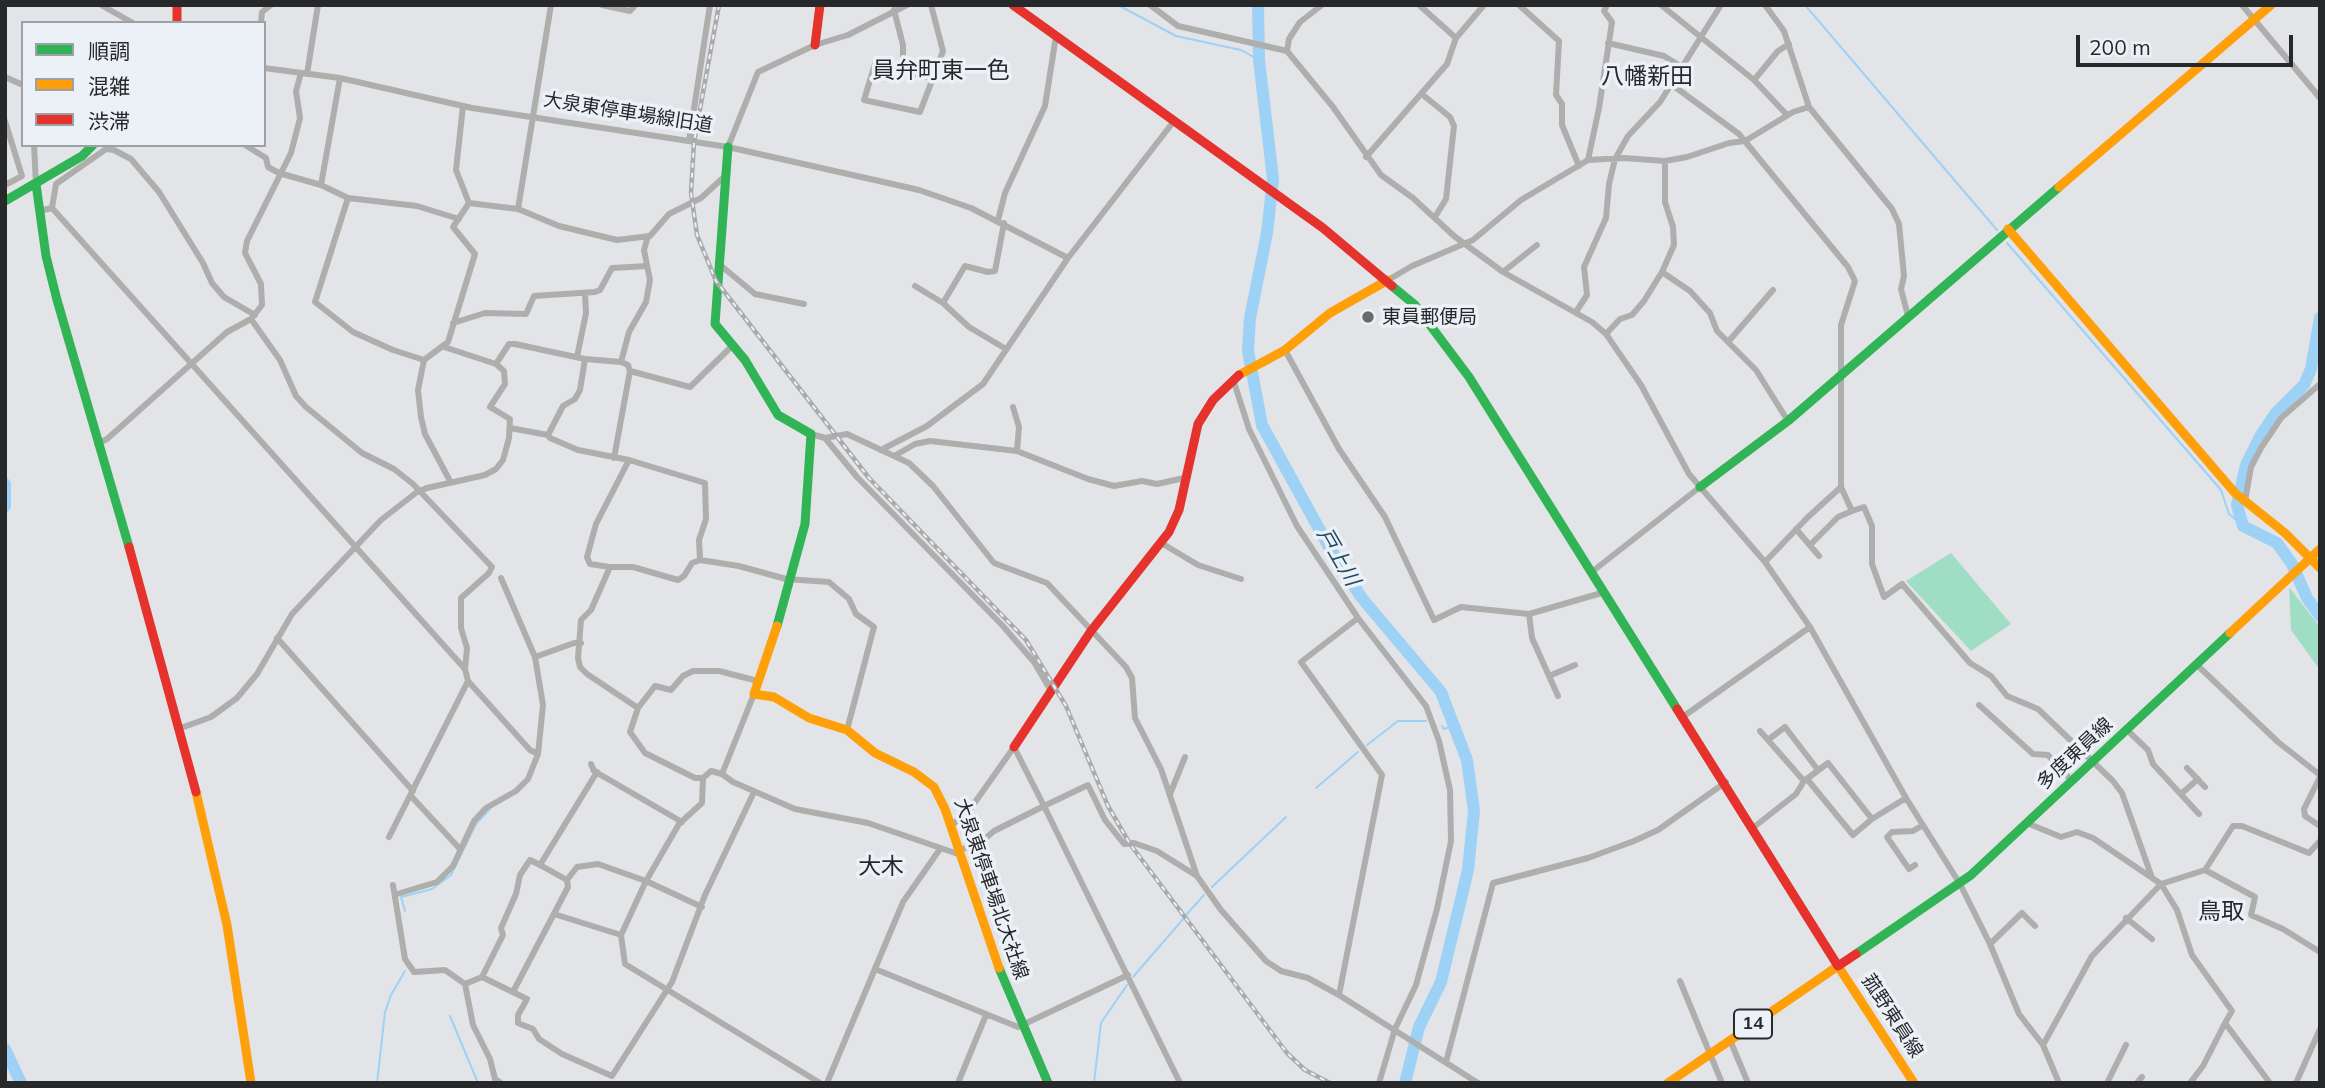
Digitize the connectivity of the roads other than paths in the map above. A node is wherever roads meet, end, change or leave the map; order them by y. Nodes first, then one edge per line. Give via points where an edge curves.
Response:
1 (101, 5) edge
2 (271, 5) edge
3 (318, 5) edge
4 (551, 5) edge
5 (602, 5) edge
6 (635, 5) edge
7 (710, 5) edge
8 (820, 5) edge
9 (907, 5) edge
10 (931, 5) edge
11 (1013, 5) edge
12 (1150, 5) edge
13 (1322, 5) edge
14 (1419, 5) edge
15 (1484, 5) edge
16 (1519, 5) edge
17 (1607, 5) edge
18 (1661, 5) edge
19 (1721, 5) edge
20 (1765, 5) edge
21 (2242, 5) edge
22 (2271, 5) edge
23 (894, 10) junction
24 (2254, 19) junction
25 (129, 21) edge
26 (261, 21) edge
27 (1056, 36) junction
28 (1456, 38) junction
29 (1700, 38) junction
30 (1608, 43) junction
31 (1789, 44) junction
32 (816, 45) junction
33 (1287, 51) junction
34 (1682, 67) junction
35 (266, 68) edge
36 (903, 71) junction
37 (304, 74) junction
38 (5, 77) edge
39 (340, 78) junction
40 (933, 78) junction
41 (1754, 80) junction
42 (21, 84) edge
43 (1671, 85) junction
44 (1423, 95) junction
45 (2320, 99) edge
46 (463, 106) junction
47 (1809, 107) junction
48 (1787, 115) junction
49 (531, 116) junction
50 (5, 121) edge
51 (1174, 121) junction
52 (689, 141) junction
53 (1745, 141) junction
54 (34, 147) edge
55 (90, 147) edge
56 (248, 147) edge
57 (728, 147) junction
58 (1366, 157) junction
59 (1615, 159) junction
60 (1588, 160) junction
61 (1665, 161) junction
62 (1579, 166) junction
63 (279, 173) junction
64 (724, 176) junction
65 (36, 184) junction
66 (5, 185) edge
67 (321, 185) junction
68 (348, 198) junction
69 (5, 201) edge
70 (469, 203) junction
71 (52, 208) junction
72 (518, 209) junction
73 (39, 211) junction
74 (1435, 216) junction
75 (459, 219) junction
76 (1001, 222) junction
77 (2008, 229) junction
78 (648, 236) junction
79 (1465, 243) junction
80 (1537, 244) dead end
81 (1068, 258) junction
82 (718, 263) junction
83 (647, 266) junction
84 (1503, 272) junction
85 (1662, 272) junction
86 (1388, 280) junction
87 (915, 286) dead end
88 (1773, 290) dead end
89 (585, 293) junction
90 (943, 303) junction
91 (804, 304) dead end
92 (1576, 312) junction
93 (1908, 316) junction
94 (253, 317) junction
95 (453, 323) junction
96 (1606, 334) junction
97 (1728, 342) junction
98 (732, 346) junction
99 (444, 347) junction
100 (1006, 349) junction
101 (1285, 349) junction
102 (577, 357) junction
103 (585, 359) junction
104 (424, 360) junction
105 (621, 362) junction
106 (496, 364) junction
107 (190, 365) junction
108 (630, 371) junction
109 (1842, 373) junction
110 (1235, 378) junction
111 (2320, 384) edge
112 (1013, 407) dead end
113 (1788, 421) junction
114 (510, 428) junction
115 (811, 434) junction
116 (548, 435) junction
117 (825, 438) junction
118 (97, 444) junction
119 (881, 450) junction
120 (1017, 451) junction
121 (896, 455) junction
122 (614, 458) junction
123 (629, 460) junction
124 (1184, 478) junction
125 (450, 481) junction
126 (1700, 487) junction
127 (1841, 487) junction
128 (2241, 498) junction
129 (1852, 512) junction
130 (1796, 529) junction
131 (1163, 544) junction
132 (1810, 545) junction
133 (354, 547) junction
134 (2320, 549) edge
135 (1819, 556) dead end
136 (700, 560) junction
137 (2307, 561) junction
138 (1765, 562) junction
139 (610, 567) junction
140 (2320, 568) edge
141 (1593, 572) junction
142 (502, 578) dead end
143 (791, 578) junction
144 (1241, 579) dead end
145 (1605, 592) junction
146 (1529, 614) junction
147 (1358, 618) junction
148 (1810, 627) junction
149 (1091, 631) junction
150 (277, 638) junction
151 (581, 643) junction
152 (535, 657) junction
153 (2196, 664) junction
154 (1575, 665) dead end
155 (465, 669) junction
156 (1549, 676) junction
157 (468, 681) junction
158 (758, 681) junction
159 (1051, 691) junction
160 (754, 694) junction
161 (1558, 696) dead end
162 (1979, 705) dead end
163 (638, 708) junction
164 (1684, 716) junction
165 (181, 728) junction
166 (847, 730) junction
167 (2127, 730) junction
168 (1760, 731) dead end
169 (1768, 740) junction
170 (1014, 747) junction
171 (538, 754) junction
172 (1185, 757) dead end
173 (2092, 762) junction
174 (591, 764) dead end
175 (2187, 768) dead end
176 (1818, 770) junction
177 (597, 772) junction
178 (722, 774) junction
179 (2320, 776) edge
180 (703, 778) junction
181 (2198, 779) junction
182 (1806, 780) junction
183 (2072, 781) junction
184 (1726, 782) junction
185 (2205, 787) dead end
186 (754, 792) junction
187 (412, 793) junction
188 (1170, 794) junction
189 (2181, 794) junction
190 (1906, 798) junction
191 (1044, 806) junction
192 (2199, 814) dead end
193 (1872, 819) junction
194 (682, 822) junction
195 (2027, 823) junction
196 (1923, 825) junction
197 (951, 826) junction
198 (2320, 826) edge
199 (1754, 827) junction
200 (390, 837) dead end
201 (2320, 841) edge
202 (460, 849) junction
203 (940, 849) junction
204 (960, 853) junction
205 (540, 865) junction
206 (1915, 865) dead end
207 (2205, 870) junction
208 (2151, 875) junction
209 (1197, 876) junction
210 (567, 880) junction
211 (646, 881) junction
212 (1960, 884) junction
213 (2161, 884) junction
214 (393, 885) dead end
215 (397, 894) junction
216 (2022, 904) dead end
217 (702, 907) junction
218 (2022, 913) junction
219 (554, 914) junction
220 (2126, 918) junction
221 (2035, 926) dead end
222 (621, 935) junction
223 (2152, 939) dead end
224 (1990, 944) junction
225 (2320, 951) edge
226 (1839, 966) junction
227 (876, 969) junction
228 (1128, 975) junction
229 (482, 977) junction
230 (1680, 981) dead end
231 (465, 984) junction
232 (669, 988) junction
233 (513, 992) junction
234 (1339, 995) junction
235 (986, 1015) junction
236 (2225, 1023) junction
237 (1023, 1025) junction
238 (2320, 1029) edge
239 (1397, 1030) junction
240 (1730, 1040) junction
241 (2043, 1045) junction
242 (2126, 1045) dead end
243 (1709, 1053) junction
244 (1445, 1061) junction
245 (611, 1079) edge
246 (1911, 1082) edge
247 (251, 1083) edge
248 (501, 1083) edge
249 (820, 1083) edge
250 (827, 1083) edge
251 (958, 1083) edge
252 (1048, 1083) edge
253 (1180, 1083) edge
254 (1379, 1083) edge
255 (1478, 1083) edge
256 (1668, 1083) edge
257 (1721, 1083) edge
258 (1748, 1083) edge
259 (2059, 1083) edge
260 (2107, 1083) edge
261 (2190, 1083) edge
262 (2270, 1083) edge
263 (2296, 1083) edge

1 - 25 street
2 - 26 street via 262,12
3 - 37 street
4 - 49 street, 大泉東停車場線旧道
5 - 6 street via 630,11
7 - 52 street
8 - 32 street
9 - 23 street, 大泉東停車場線旧道
10 - 40 street via 943,51
11 - 27 street
12 - 33 street via 1178,26
13 - 33 street via 1300,22
14 - 28 street
15 - 28 street
16 - 62 street via 1559,41 1556,95 1562,104 1562,125
17 - 30 street via 1604,10 1612,22
18 - 29 street
19 - 29 street
20 - 31 street
21 - 24 street
22 - 24 street
23 - 32 street, 大泉東停車場線旧道 via 848,35
23 - 36 street via 903,45
24 - 45 street
24 - 77 street
27 - 51 street
27 - 76 street via 1045,106 1004,193
28 - 44 street via 1447,64
29 - 34 street
29 - 41 street
30 - 34 street via 1664,56
30 - 60 street
31 - 41 street
31 - 47 street
32 - 57 street, 大泉東停車場線旧道 via 758,72
33 - 58 street
34 - 43 street
35 - 37 street
36 - 40 street
36 - 40 street via 875,64 864,100 920,112
37 - 39 street
37 - 63 street via 296,91 300,118 291,153
38 - 42 street
39 - 46 street
39 - 67 street
41 - 48 street
43 - 53 street
43 - 59 street via 1628,136
44 - 58 street
44 - 74 street via 1450,117 1454,127 1446,199
46 - 49 street
46 - 70 street via 456,170
47 - 48 street
47 - 93 street via 1892,209 1899,224 1901,289
48 - 53 street
49 - 52 street, 大泉東停車場線旧道
49 - 72 street
50 - 66 street via 22,176
51 - 81 street
51 - 86 street
52 - 57 street, 大泉東停車場線旧道
53 - 61 street
53 - 109 street via 1855,281 1842,324
54 - 65 street
55 - 65 street
56 - 63 street
57 - 64 street
57 - 76 street via 919,190
58 - 74 street via 1381,176
59 - 60 street
59 - 61 street
59 - 92 street via 1605,222 1584,267 1587,295
60 - 62 street
61 - 85 street via 1665,202 1675,240
62 - 79 street via 1521,200
63 - 67 street
63 - 94 street via 247,241 248,262 264,294
64 - 78 street via 701,198 669,214
64 - 82 street
65 - 69 street
65 - 73 street
67 - 68 street
68 - 75 street via 416,206
68 - 104 street via 315,302 353,331
70 - 72 street
70 - 75 street
71 - 73 street
71 - 94 street via 56,184 106,149 131,159 159,192 212,283
71 - 107 street
72 - 78 street via 610,239
73 - 118 street via 50,276
74 - 79 street
75 - 95 street via 453,227 475,254
76 - 81 street
76 - 90 street via 995,271 965,266
77 - 93 street
77 - 128 street
78 - 83 street via 644,250
79 - 84 street
79 - 86 street
80 - 84 street
81 - 100 street
82 - 91 street via 755,294
82 - 98 street via 714,319
83 - 89 street via 612,268 600,290
83 - 105 street via 646,302 629,332
84 - 92 street
85 - 96 street via 1636,312 1620,319
85 - 97 street via 1697,298
86 - 101 street via 1330,313
86 - 141 street via 1415,305 1469,377
87 - 90 street
88 - 97 street
89 - 95 street via 534,296 526,314 485,313
89 - 102 street
90 - 100 street
92 - 96 street
93 - 109 street
94 - 107 street via 227,332
94 - 155 street via 306,407 362,453 414,484 492,567 461,598
95 - 99 street
96 - 126 street
97 - 113 street via 1756,370
98 - 108 street via 690,387
98 - 115 street via 778,415
99 - 104 street
99 - 106 street
100 - 119 street via 978,389 928,426
101 - 110 street
101 - 146 street via 1339,449 1385,517 1434,620 1461,607
102 - 103 street
102 - 106 street via 509,344
103 - 105 street
103 - 116 street via 580,390 563,405
104 - 125 street via 418,390 421,417
105 - 108 street
106 - 114 street via 503,371 505,384 490,407 510,419
107 - 118 street
107 - 133 street
108 - 122 street
109 - 113 street
109 - 127 street
110 - 124 street via 1202,416
110 - 147 street via 1249,429 1294,520
111 - 128 street via 2281,418 2251,467
112 - 120 street via 1019,427
113 - 126 street
114 - 116 street
114 - 125 street via 503,460 496,469
115 - 117 street
115 - 143 street via 806,517
116 - 122 street via 578,450
117 - 119 street via 847,434
117 - 159 street via 857,477 1002,625 1034,662
118 - 165 street
119 - 121 street
120 - 121 street via 930,441
120 - 124 street via 1114,486
121 - 149 street via 933,486 994,563 1047,583
122 - 123 street
123 - 136 street via 705,484
123 - 139 street via 596,524 587,557 590,564
124 - 131 street via 1177,517
125 - 133 street, bridge via 400,502
126 - 138 street
126 - 141 street
127 - 129 street
127 - 130 street
128 - 137 street
129 - 132 street via 1838,517
129 - 173 street via 1864,507 1872,526 1872,564 1884,597 1902,584 1970,663 1991,676 2007,696 2038,709
130 - 132 street
130 - 138 street
131 - 144 street via 1198,565
131 - 149 street
132 - 135 street
133 - 150 street via 292,614
133 - 155 street
134 - 137 street, 多度東員線
136 - 139 street via 678,580 634,567
136 - 143 street
137 - 140 street
137 - 153 street, 多度東員線
138 - 148 street
139 - 151 street via 581,620
141 - 145 street
142 - 152 street
143 - 158 street
143 - 166 street via 829,582 849,598 856,614 874,627
145 - 146 street
145 - 164 street
146 - 156 street via 1532,638
147 - 234 street via 1301,662 1382,775
147 - 239 street via 1426,706 1450,790 1451,841 1437,909 1416,985
148 - 164 street
148 - 190 street
149 - 159 street
149 - 188 street via 1131,674 1135,718
150 - 165 street via 237,698 211,717
150 - 187 street
151 - 152 street
151 - 163 street via 580,667
152 - 171 street via 543,705
153 - 167 street, 多度東員線
153 - 179 street
154 - 156 street
155 - 157 street
156 - 161 street
157 - 171 street
157 - 187 street
158 - 160 street
158 - 163 street via 702,669 683,676 671,690 654,686
159 - 170 street
160 - 166 street, 大泉東停車場北大社線 via 774,697 808,718
160 - 178 street
162 - 183 street via 2033,754 2048,755
163 - 180 street via 630,732 645,753
164 - 184 street
165 - 247 street via 227,925
166 - 197 street, 大泉東停車場北大社線 via 930,784
167 - 173 street, 多度東員線
167 - 189 street
168 - 169 street
169 - 176 street via 1786,727
169 - 182 street
170 - 191 street
170 - 197 street via 971,808
171 - 202 street via 528,779 486,808
172 - 188 street
173 - 183 street, 多度東員線
173 - 208 street via 2122,793
174 - 177 street
175 - 181 street
176 - 182 street
176 - 193 street via 1828,763
177 - 194 street
177 - 205 street
178 - 180 street via 711,771
178 - 186 street
179 - 198 street via 2304,809 2305,816
180 - 194 street via 702,803
181 - 185 street
181 - 189 street
182 - 193 street via 1853,835
182 - 199 street via 1796,794
183 - 195 street, 多度東員線
184 - 199 street
184 - 244 street via 1658,830 1634,841 1493,883
186 - 203 street via 794,809 868,823
186 - 217 street
187 - 200 street
187 - 202 street
188 - 209 street
189 - 192 street
190 - 193 street
190 - 196 street
191 - 204 street
191 - 209 street via 1088,785 1105,820 1124,844 1157,851
191 - 228 street
194 - 211 street
195 - 208 street via 2061,837 2077,832 2093,838
195 - 212 street, 多度東員線
196 - 206 street via 1886,837 1909,869
196 - 212 street
197 - 204 street, 大泉東停車場北大社線
199 - 226 street
201 - 207 street via 2309,853 2233,826
202 - 215 street via 453,866 438,882
203 - 204 street
203 - 227 street via 904,902
204 - 237 street, 大泉東停車場北大社線
205 - 210 street
205 - 229 street via 530,860 520,875 501,928 503,935
207 - 213 street
207 - 225 street via 2256,897 2251,915
208 - 213 street
209 - 234 street via 1266,961
210 - 211 street via 577,867 598,864
210 - 219 street
211 - 217 street
211 - 222 street
212 - 224 street
212 - 226 street, 多度東員線
213 - 220 street
213 - 236 street via 2177,910 2192,955 2232,1011
214 - 215 street
215 - 231 street via 405,959 414,972 446,970
216 - 218 street
217 - 232 street
218 - 221 street
218 - 224 street
219 - 222 street
219 - 233 street
220 - 223 street
220 - 241 street via 2092,956
222 - 232 street via 625,964
224 - 241 street via 2019,1014
226 - 240 street, 菰野東員線 / 14
226 - 246 street, 菰野東員線
227 - 235 street
227 - 250 street
228 - 237 street
228 - 253 street
229 - 231 street
229 - 233 street
230 - 243 street
231 - 248 street via 475,1030 495,1079
232 - 245 street
232 - 249 street
233 - 245 street via 527,999 517,1015 518,1023 533,1029 539,1039 562,1054
234 - 239 street
235 - 237 street
235 - 251 street
236 - 261 street
236 - 262 street
237 - 252 street, 大泉東停車場北大社線
238 - 263 street
239 - 244 street
239 - 254 street
240 - 243 street, 菰野東員線 / 14
240 - 258 street
241 - 259 street
242 - 260 street
243 - 256 street, 菰野東員線 / 14
243 - 257 street
244 - 255 street

